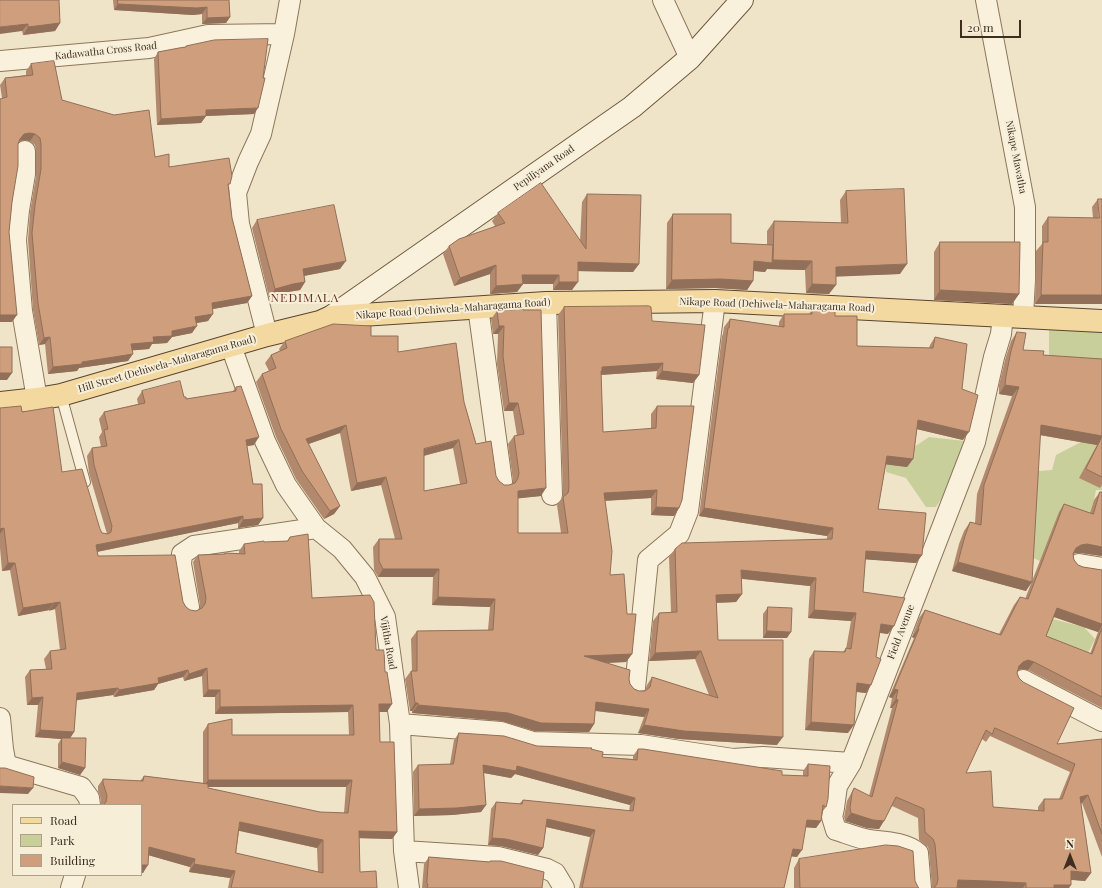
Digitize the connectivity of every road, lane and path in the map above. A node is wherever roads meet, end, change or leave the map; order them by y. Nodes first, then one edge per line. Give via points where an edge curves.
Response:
1 (290, 0) edge
2 (663, 0) edge
3 (742, 0) edge
4 (986, 0) edge
5 (284, 34) junction
6 (690, 58) junction
7 (0, 61) edge
8 (25, 151) dead end
9 (715, 301) junction
10 (546, 303) junction
11 (478, 307) junction
12 (1013, 316) junction
13 (332, 317) junction
14 (1102, 321) edge
15 (267, 335) junction
16 (231, 346) junction
17 (61, 396) junction
18 (37, 400) junction
19 (0, 403) edge
20 (502, 482) edge
21 (88, 490) edge
22 (552, 495) dead end
23 (316, 528) junction
24 (1079, 564) edge
25 (1102, 568) edge
26 (189, 607) edge
27 (1023, 680) edge
28 (635, 688) edge
29 (0, 718) edge
30 (1102, 721) edge
31 (400, 724) junction
32 (851, 763) junction
33 (90, 804) edge
34 (404, 851) junction
35 (75, 876) edge
36 (71, 888) edge
37 (409, 888) edge
38 (564, 888) edge
39 (921, 888) edge

1 - 5 street
2 - 6 street
3 - 6 main road, Pepiliyana Road
4 - 12 street, Nikape Mawatha via 1025,207 1025,280
5 - 7 street, Kadawatha Cross Road via 208,35 149,48
5 - 15 street via 261,134 236,193 239,224
6 - 13 main road, Pepiliyana Road via 632,107
8 - 18 street via 25,174 16,240 22,311
9 - 10 main road, Nikape Road (Dehiwela-Maharagama Road)
9 - 12 main road, Nikape Road (Dehiwela-Maharagama Road)
9 - 28 street via 688,512 679,534 648,560
10 - 11 main road, Nikape Road (Dehiwela-Maharagama Road)
10 - 22 street
11 - 13 main road, Nikape Road (Dehiwela-Maharagama Road)
11 - 20 street
12 - 14 main road, Nikape Road (Dehiwela-Maharagama Road)
12 - 32 street, Field Avenue via 1001,334 994,357 975,442
13 - 15 main road, Hill Street (Dehiwela-Maharagama Road)
15 - 16 main road, Hill Street (Dehiwela-Maharagama Road)
16 - 17 main road, Hill Street (Dehiwela-Maharagama Road)
16 - 23 street, Vijitha Road via 265,441 286,485
17 - 18 main road, Hill Street (Dehiwela-Maharagama Road)
17 - 21 lane
18 - 19 main road, Hill Street (Dehiwela-Maharagama Road)
23 - 26 street via 194,546 182,554 181,564
23 - 31 street, Vijitha Road via 342,550 365,577 385,617
24 - 25 street
27 - 30 street
29 - 33 street via 6,765 81,786
31 - 32 street via 500,732 533,742 641,745 733,759 763,757
31 - 34 street, Vijitha Road
32 - 39 street, Field Avenue via 837,786 832,818 836,830 868,840 900,844 914,850 918,853
34 - 37 street, Vijitha Road
34 - 38 street via 498,857 533,865 555,873
35 - 36 street

